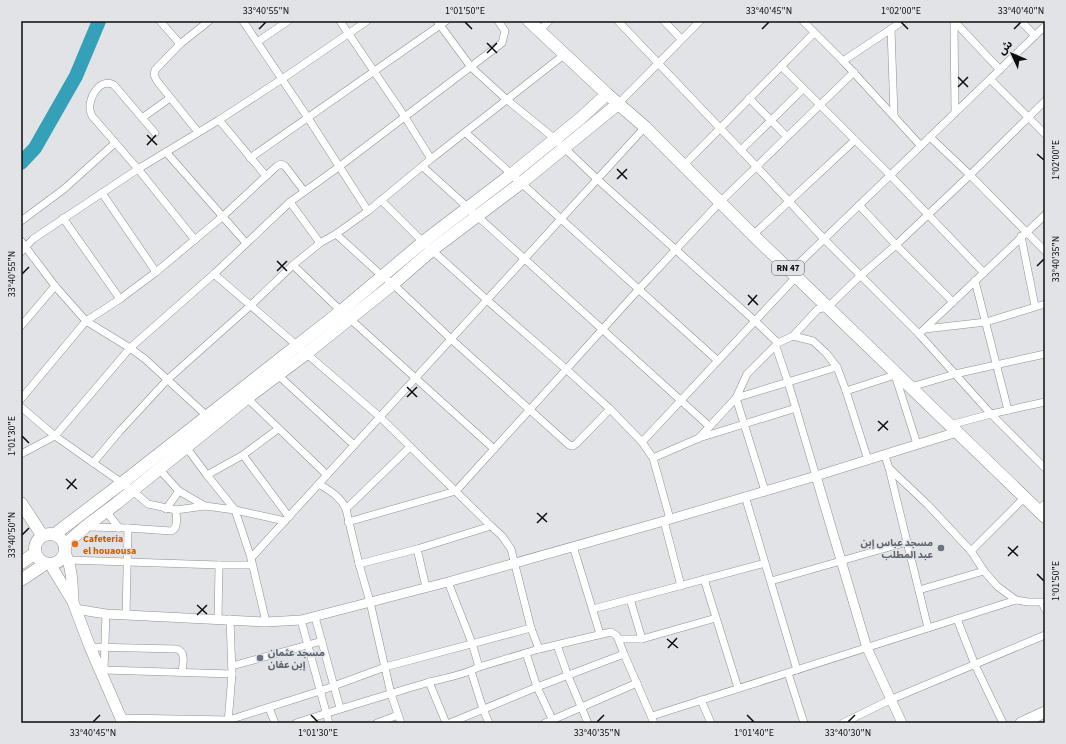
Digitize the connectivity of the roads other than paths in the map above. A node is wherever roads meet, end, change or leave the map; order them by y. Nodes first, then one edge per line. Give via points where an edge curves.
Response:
1 (160, 21) edge
2 (209, 21) edge
3 (243, 21) edge
4 (288, 21) edge
5 (340, 21) edge
6 (367, 21) edge
7 (446, 21) edge
8 (498, 21) edge
9 (549, 21) edge
10 (618, 21) edge
11 (664, 21) edge
12 (700, 21) edge
13 (803, 21) edge
14 (903, 21) edge
15 (954, 21) edge
16 (1021, 21) edge
17 (438, 23) edge
18 (535, 24) edge
19 (1045, 26) edge
20 (891, 29) junction
21 (814, 33) junction
22 (349, 34) junction
23 (1035, 36) junction
24 (682, 39) junction
25 (257, 42) junction
26 (180, 44) junction
27 (565, 54) junction
28 (843, 61) junction
29 (658, 63) junction
30 (781, 66) junction
31 (471, 67) junction
32 (374, 70) junction
33 (1000, 70) junction
34 (854, 72) junction
35 (282, 79) junction
36 (990, 79) junction
37 (803, 89) junction
38 (607, 94) junction
39 (170, 98) junction
40 (750, 98) junction
41 (506, 99) junction
42 (1045, 101) edge
43 (618, 104) junction
44 (819, 105) junction
45 (955, 113) junction
46 (894, 116) junction
47 (405, 117) junction
48 (142, 118) junction
49 (308, 118) junction
50 (1028, 118) junction
51 (219, 120) junction
52 (771, 120) junction
53 (645, 127) junction
54 (720, 128) junction
55 (198, 132) junction
56 (155, 133) dead end
57 (466, 133) junction
58 (1045, 134) edge
59 (787, 137) junction
60 (930, 137) junction
61 (555, 139) junction
62 (855, 140) junction
63 (115, 142) junction
64 (921, 146) junction
65 (564, 148) junction
66 (741, 150) junction
67 (166, 152) junction
68 (250, 158) junction
69 (431, 159) junction
70 (684, 165) junction
71 (340, 166) junction
72 (422, 166) junction
73 (757, 167) junction
74 (138, 169) junction
75 (512, 174) junction
76 (890, 175) junction
77 (970, 175) junction
78 (266, 176) junction
79 (597, 179) junction
80 (521, 183) junction
81 (304, 190) junction
82 (102, 193) junction
83 (382, 200) junction
84 (790, 201) junction
85 (290, 202) junction
86 (721, 202) junction
87 (859, 205) junction
88 (368, 211) junction
89 (472, 212) junction
90 (928, 214) junction
91 (1045, 215) edge
92 (222, 217) junction
93 (64, 218) junction
94 (561, 219) junction
95 (21, 220) edge
96 (336, 234) junction
97 (1024, 234) junction
98 (753, 235) junction
99 (824, 239) junction
100 (195, 240) junction
101 (423, 242) junction
102 (246, 243) junction
103 (320, 243) junction
104 (896, 245) junction
105 (22, 247) edge
106 (432, 250) junction
107 (676, 251) junction
108 (1045, 252) edge
109 (524, 259) junction
110 (293, 265) junction
111 (156, 272) junction
112 (794, 273) junction
113 (984, 273) junction
114 (214, 274) junction
115 (382, 276) junction
116 (860, 276) junction
117 (975, 281) junction
118 (393, 284) junction
119 (55, 286) junction
120 (639, 289) junction
121 (120, 299) junction
122 (487, 300) junction
123 (953, 302) junction
124 (1045, 304) edge
125 (250, 306) junction
126 (1035, 306) junction
127 (828, 307) junction
128 (345, 315) junction
129 (86, 321) junction
130 (755, 321) junction
131 (986, 322) junction
132 (21, 326) edge
133 (603, 330) junction
134 (922, 332) junction
135 (793, 336) junction
136 (451, 339) junction
137 (777, 345) junction
138 (296, 346) junction
139 (130, 348) junction
140 (306, 353) junction
141 (1045, 354) edge
142 (718, 361) junction
143 (996, 365) junction
144 (837, 367) junction
145 (566, 369) junction
146 (897, 374) junction
147 (955, 374) junction
148 (278, 375) junction
149 (416, 378) junction
150 (167, 380) junction
151 (788, 382) junction
152 (911, 387) junction
153 (846, 391) junction
154 (247, 398) junction
155 (736, 398) junction
156 (21, 399) edge
157 (681, 401) junction
158 (1045, 402) edge
159 (21, 407) edge
160 (796, 408) junction
161 (610, 409) junction
162 (530, 410) junction
163 (1008, 410) junction
164 (991, 414) junction
165 (207, 416) junction
166 (380, 417) junction
167 (744, 423) junction
168 (709, 426) junction
169 (278, 429) junction
170 (953, 429) junction
171 (55, 436) junction
172 (699, 438) junction
173 (642, 442) junction
174 (917, 444) junction
175 (354, 445) junction
176 (186, 447) junction
177 (410, 447) junction
178 (494, 449) junction
179 (21, 454) edge
180 (243, 455) junction
181 (884, 456) junction
182 (653, 458) junction
183 (868, 460) junction
184 (93, 463) junction
185 (888, 468) junction
186 (1045, 468) edge
187 (159, 469) junction
188 (327, 475) junction
189 (208, 476) junction
190 (816, 476) junction
191 (122, 483) junction
192 (318, 484) junction
193 (132, 490) junction
194 (765, 490) junction
195 (179, 491) junction
196 (456, 491) junction
197 (745, 496) junction
198 (1025, 496) junction
199 (22, 506) edge
200 (205, 506) junction
201 (166, 509) junction
202 (346, 509) junction
203 (176, 510) junction
204 (235, 510) junction
205 (1043, 510) edge
206 (106, 512) junction
207 (287, 519) junction
208 (667, 520) junction
209 (348, 522) junction
210 (491, 526) junction
211 (85, 527) junction
212 (119, 528) junction
213 (128, 528) junction
214 (55, 534) junction
215 (42, 535) junction
216 (907, 542) junction
217 (573, 546) junction
218 (417, 549) junction
219 (971, 551) junction
220 (66, 552) junction
221 (35, 553) junction
222 (127, 561) junction
223 (252, 561) junction
224 (840, 561) junction
225 (21, 563) edge
226 (514, 563) junction
227 (765, 563) junction
228 (47, 564) junction
229 (359, 564) junction
230 (219, 565) junction
231 (984, 571) junction
232 (704, 579) junction
233 (21, 580) edge
234 (771, 581) junction
235 (448, 582) junction
236 (681, 586) junction
237 (426, 587) junction
238 (919, 590) junction
239 (630, 599) junction
240 (1016, 600) junction
241 (1043, 601) edge
242 (370, 602) junction
243 (74, 605) junction
244 (1045, 609) edge
245 (593, 610) junction
246 (106, 614) junction
247 (126, 615) junction
248 (315, 617) junction
249 (716, 618) junction
250 (218, 619) junction
251 (230, 619) junction
252 (957, 619) junction
253 (301, 620) junction
254 (266, 622) junction
255 (531, 628) junction
256 (928, 628) junction
257 (600, 634) junction
258 (1045, 635) edge
259 (619, 639) junction
260 (642, 639) junction
261 (322, 641) junction
262 (472, 643) junction
263 (308, 645) junction
264 (557, 645) junction
265 (105, 646) junction
266 (90, 647) junction
267 (867, 648) junction
268 (539, 649) junction
269 (526, 653) junction
270 (624, 654) junction
271 (975, 665) junction
272 (232, 666) junction
273 (385, 667) junction
274 (479, 667) junction
275 (102, 670) junction
276 (797, 670) junction
277 (471, 671) junction
278 (182, 672) junction
279 (788, 673) junction
280 (232, 674) junction
281 (568, 676) junction
282 (429, 682) junction
283 (637, 683) junction
284 (334, 685) junction
285 (537, 687) junction
286 (738, 688) junction
287 (320, 691) junction
288 (391, 694) junction
289 (892, 699) junction
290 (701, 700) junction
291 (581, 707) junction
292 (269, 708) junction
293 (340, 708) junction
294 (483, 709) junction
295 (1045, 712) edge
296 (326, 713) junction
297 (398, 715) junction
298 (653, 719) edge
299 (122, 720) edge
300 (554, 721) edge
301 (229, 722) edge
302 (274, 723) edge
303 (296, 723) edge
304 (330, 723) edge
305 (377, 723) edge
306 (401, 723) edge
307 (446, 723) edge
308 (450, 723) edge
309 (489, 723) edge
310 (546, 723) edge
311 (588, 723) edge
312 (711, 723) edge
313 (804, 723) edge
314 (843, 723) edge
315 (902, 723) edge
316 (1003, 723) edge
317 (1021, 723) edge

1 - 26 street
2 - 26 street
3 - 25 street
4 - 25 street
5 - 22 street
6 - 22 street
7 - 17 street
8 - 31 street via 505,32 502,43
9 - 18 street
10 - 29 street
11 - 24 street
12 - 24 street
13 - 21 street
14 - 20 street
15 - 33 street
15 - 45 street
16 - 23 street
17 - 31 street
17 - 32 street
18 - 27 main road, RN 47
19 - 23 street
20 - 28 street
20 - 46 street
21 - 28 street
21 - 30 street
22 - 32 street
22 - 35 street
23 - 33 street
24 - 29 street
25 - 35 street
26 - 39 street via 154,75
27 - 38 main road, RN 47
27 - 41 street
28 - 34 street
29 - 43 street
29 - 54 street
30 - 37 street
30 - 40 street
31 - 41 street
31 - 47 street
32 - 47 street
32 - 49 street
33 - 36 street
34 - 44 street
34 - 46 street
35 - 49 street
35 - 51 street
36 - 45 street
36 - 50 street
37 - 44 street
37 - 52 street
38 - 43 main road, RN 47
38 - 61 main road
39 - 48 street
39 - 55 street
40 - 52 street
40 - 54 street
41 - 57 street
41 - 61 street
42 - 50 street
43 - 53 main road, RN 47
43 - 65 main road
44 - 59 street
44 - 62 street
45 - 60 street
46 - 64 street
47 - 69 street
47 - 71 street
48 - 56 street
48 - 63 street via 114,85 102,84 92,96 90,111
49 - 68 street
49 - 71 street
50 - 58 street
50 - 77 street
51 - 55 street
51 - 68 street
52 - 59 street
52 - 66 street
53 - 70 main road, RN 47
53 - 79 street
54 - 66 street
54 - 70 street
55 - 67 street
57 - 69 street
57 - 75 street
59 - 73 street
60 - 64 street
60 - 77 street
61 - 65 street
61 - 75 main road
62 - 76 street
62 - 84 street
63 - 74 street
63 - 95 street via 64,189
64 - 76 street
65 - 79 street
65 - 80 main road
66 - 73 street
67 - 74 street
67 - 92 street
68 - 78 street
69 - 72 street
70 - 86 main road, RN 47
71 - 81 street
71 - 88 street
72 - 83 street
72 - 89 street
73 - 84 street
73 - 86 street
74 - 82 street
74 - 100 street
75 - 80 street
75 - 89 main road
76 - 87 street
76 - 90 street
77 - 90 street
77 - 97 street
78 - 81 street via 283,165
78 - 92 street
79 - 94 street
79 - 107 street
80 - 89 main road
80 - 94 street
81 - 85 street
82 - 93 street
82 - 111 street
83 - 88 street
83 - 101 street
84 - 98 street
84 - 99 street
85 - 102 street
85 - 103 street
86 - 98 main road, RN 47
86 - 107 street
87 - 99 street
87 - 104 street
88 - 96 street
89 - 101 main road
89 - 106 main road
89 - 109 street
90 - 104 street
90 - 113 street
91 - 97 street
92 - 100 street
92 - 102 street
93 - 105 street
93 - 121 street
94 - 109 street
94 - 120 street
96 - 103 street
96 - 115 street
97 - 108 street
97 - 113 street
97 - 126 street
98 - 112 main road, RN 47
99 - 112 street
99 - 116 street
100 - 111 street
101 - 106 street
101 - 115 main road
102 - 114 street
103 - 110 street
104 - 116 street
104 - 123 street
105 - 119 street
106 - 118 main road
106 - 122 street
107 - 120 street
107 - 130 street
109 - 122 street
109 - 133 street
110 - 125 street
110 - 128 street
111 - 121 street
112 - 127 main road, RN 47
112 - 130 street
113 - 117 street
114 - 125 street
114 - 139 street
115 - 118 street
115 - 128 main road
116 - 127 street
116 - 134 street
117 - 123 street
117 - 131 street
118 - 128 main road
118 - 136 street
119 - 129 street
119 - 132 street
120 - 133 street
120 - 142 street
121 - 129 street
122 - 136 street
122 - 145 street
123 - 134 street
124 - 126 street
125 - 138 street
125 - 150 street
126 - 131 street
127 - 135 street via 818,310
127 - 146 main road, RN 47
128 - 138 main road
128 - 140 main road
128 - 149 street
129 - 139 street
129 - 156 street
130 - 137 street
130 - 142 street
131 - 134 street
131 - 143 street
133 - 145 street
133 - 157 street
134 - 147 street
135 - 137 street
135 - 144 street via 813,341
136 - 149 street
136 - 162 street
137 - 151 street
137 - 155 street via 747,374
138 - 140 street
138 - 165 main road
139 - 150 street
139 - 171 street
140 - 148 main road
140 - 166 street
141 - 143 street
142 - 157 street
143 - 147 street
143 - 163 street
144 - 151 street
144 - 153 street
145 - 161 street
145 - 162 street
146 - 152 main road, RN 47
146 - 153 street
146 - 174 street
147 - 152 street
147 - 164 street
148 - 154 main road
148 - 175 street
149 - 166 street
149 - 178 street
150 - 165 street
150 - 184 street
151 - 155 street
151 - 160 street
152 - 170 main road, RN 47
153 - 183 street
154 - 169 street
154 - 176 main road
155 - 167 street
155 - 168 street
157 - 168 street
157 - 173 street
158 - 163 street
159 - 171 street
160 - 167 street
160 - 190 street
161 - 162 street via 573,446 565,442
161 - 173 street
162 - 178 street
163 - 164 street
164 - 170 street
164 - 186 street
165 - 191 main road
166 - 175 street
166 - 177 street
167 - 172 street
167 - 194 street
168 - 172 street
169 - 180 street
169 - 188 street
170 - 174 street
170 - 198 main road, RN 47
171 - 179 street
171 - 184 street
172 - 182 street
173 - 182 street
174 - 181 street
175 - 188 street
176 - 187 main road
176 - 189 street
177 - 196 street
177 - 202 street
178 - 196 street
180 - 189 street
180 - 207 street
181 - 183 street
181 - 185 street
182 - 208 street
183 - 190 street
184 - 191 street
185 - 216 street
185 - 219 street via 928,505
187 - 193 main road
187 - 195 street
188 - 192 street
189 - 204 street
190 - 194 street
190 - 224 street
191 - 193 street
191 - 214 main road
192 - 202 street via 337,496
192 - 207 street
193 - 201 street via 148,504
193 - 206 main road
194 - 197 street
195 - 200 street
195 - 201 street
196 - 209 street
196 - 210 street
197 - 208 street
197 - 227 street
198 - 205 main road, RN 47
198 - 219 street
199 - 215 main road
200 - 203 street
200 - 204 street
201 - 203 street
202 - 209 street
203 - 213 street via 174,530 167,532
204 - 207 street
204 - 223 street
206 - 211 main road
206 - 212 street
207 - 223 street
208 - 217 street
208 - 236 street
209 - 229 street
210 - 218 street
210 - 226 street via 508,542
211 - 212 street
211 - 220 main road
212 - 213 street
213 - 222 street
214 - 215 main road
214 - 220 main road via 61,538
215 - 221 main road via 35,543
216 - 224 street
216 - 238 street
217 - 226 street
217 - 245 street
218 - 229 street
218 - 237 street
219 - 231 street
220 - 222 street
220 - 228 main road via 59,561
220 - 243 main road
221 - 225 main road
221 - 228 main road via 37,558
222 - 230 street
222 - 247 street
223 - 230 street
223 - 254 street
224 - 234 street
224 - 267 street
226 - 235 street
226 - 255 street
227 - 232 street
227 - 234 street
228 - 233 main road
228 - 243 main road
229 - 242 street
230 - 250 street
231 - 238 street
231 - 240 street via 997,586
232 - 236 street
232 - 249 street
234 - 276 street
235 - 237 street
235 - 262 street
236 - 239 street
237 - 242 street
238 - 256 street
239 - 245 street
239 - 260 street
240 - 241 street
240 - 252 street
241 - 244 street
242 - 248 street
242 - 273 street
243 - 246 street
243 - 266 main road
245 - 257 street
246 - 247 street
246 - 265 street
247 - 250 street
248 - 253 street
248 - 261 street
249 - 260 street
249 - 286 street
250 - 251 street
251 - 254 street
251 - 272 street
252 - 256 street
252 - 271 street
253 - 254 street
253 - 263 street
255 - 262 street
255 - 268 street
256 - 267 street
257 - 259 street via 611,632
257 - 264 street
258 - 271 street
259 - 260 street
259 - 270 street
261 - 263 street
261 - 284 street
262 - 273 street
262 - 274 street
263 - 272 street
263 - 287 street
264 - 268 street
264 - 281 street
265 - 266 street
265 - 275 street
265 - 278 street via 180,650 183,653
266 - 275 main road
267 - 276 street
267 - 289 street
268 - 269 street
269 - 274 street
269 - 285 street
270 - 281 street
270 - 283 street
271 - 289 street
271 - 316 street
272 - 280 street
273 - 284 street
273 - 288 street
274 - 277 street
275 - 278 street
275 - 299 main road
276 - 279 street
277 - 282 street
277 - 294 street
278 - 280 street
279 - 286 street
279 - 313 street
280 - 301 street
281 - 285 street
281 - 291 street
282 - 288 street
282 - 307 street
283 - 291 street
283 - 298 street
284 - 287 street
284 - 293 street
285 - 294 street
285 - 300 street
286 - 290 street
287 - 292 street
287 - 296 street
288 - 293 street
288 - 297 street
289 - 314 street
289 - 315 street
290 - 298 street
290 - 312 street
291 - 300 street
291 - 311 street
292 - 301 street
292 - 302 street
293 - 296 street
294 - 308 street
294 - 309 street
295 - 317 main road
296 - 303 street
296 - 304 street
297 - 305 street
297 - 306 street
299 - 301 street
300 - 310 street

